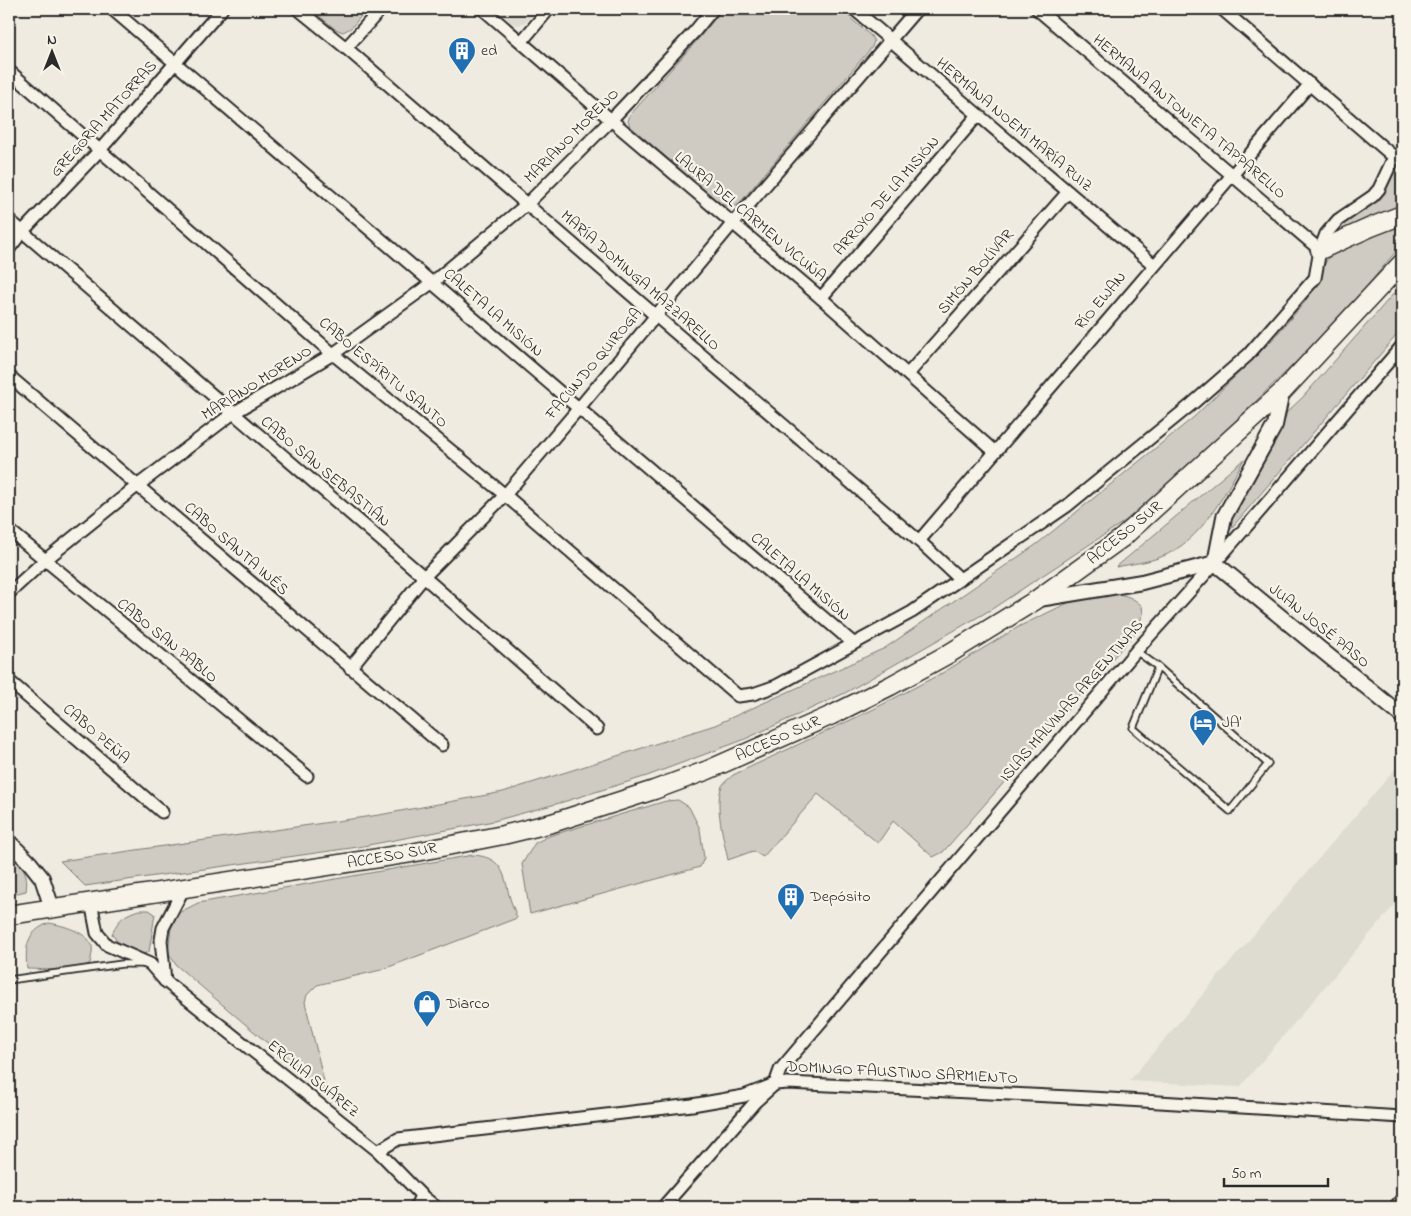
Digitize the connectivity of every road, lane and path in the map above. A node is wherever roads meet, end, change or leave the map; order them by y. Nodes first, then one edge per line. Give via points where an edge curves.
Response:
1 (112, 9) edge
2 (222, 9) edge
3 (298, 9) edge
4 (381, 9) edge
5 (483, 9) edge
6 (550, 9) edge
7 (713, 9) edge
8 (854, 9) edge
9 (917, 9) edge
10 (1037, 9) edge
11 (1222, 9) edge
12 (890, 40) junction
13 (522, 41) junction
14 (346, 48) junction
15 (174, 63) junction
16 (9, 71) edge
17 (1310, 84) junction
18 (978, 115) junction
19 (612, 120) junction
20 (100, 150) junction
21 (1398, 157) edge
22 (1231, 176) junction
23 (1068, 192) junction
24 (527, 204) junction
25 (1402, 215) edge
26 (9, 220) edge
27 (732, 223) junction
28 (22, 232) junction
29 (9, 249) edge
30 (1320, 250) junction
31 (1402, 263) edge
32 (1154, 265) junction
33 (433, 282) junction
34 (821, 298) junction
35 (656, 316) junction
36 (1402, 346) edge
37 (333, 354) junction
38 (908, 374) junction
39 (9, 376) edge
40 (1282, 392) junction
41 (579, 408) junction
42 (232, 414) junction
43 (995, 452) junction
44 (137, 486) junction
45 (504, 494) junction
46 (9, 530) edge
47 (919, 540) junction
48 (44, 561) junction
49 (1214, 563) junction
50 (424, 577) junction
51 (960, 579) junction
52 (9, 593) edge
53 (1036, 600) junction
54 (853, 643) junction
55 (1136, 651) junction
56 (1158, 667) junction
57 (350, 668) junction
58 (9, 681) edge
59 (1402, 716) edge
60 (597, 729) dead end
61 (442, 745) dead end
62 (307, 776) dead end
63 (162, 812) dead end
64 (9, 842) edge
65 (184, 888) junction
66 (91, 902) junction
67 (52, 908) junction
68 (9, 915) edge
69 (150, 964) junction
70 (9, 980) edge
71 (165, 981) junction
72 (775, 1084) junction
73 (1402, 1117) edge
74 (378, 1151) junction
75 (422, 1195) junction
76 (1402, 1199) edge
77 (416, 1207) edge
78 (436, 1207) edge
79 (664, 1207) edge
80 (1395, 1207) edge

1 - 15 street, CALETA LA MISIÓN
2 - 15 street, GREGORIA MATORRAS
3 - 14 street, MARÍA DOMINGA MAZZARELLO
4 - 14 street
5 - 13 street, LAURA DEL CARMEN VICUÑA
6 - 13 street
7 - 19 street, MARIANO MORENO
8 - 12 street, HERMANA NOEMÍ MARÍA RUIZ
9 - 12 street, FACUNDO QUIROGA
10 - 22 street, HERMANA ANTONIETA TAPPARELLO
11 - 17 street
12 - 18 street, HERMANA NOEMÍ MARÍA RUIZ
12 - 27 street, FACUNDO QUIROGA
13 - 19 street, LAURA DEL CARMEN VICUÑA
14 - 24 street, MARÍA DOMINGA MAZZARELLO
15 - 20 street, GREGORIA MATORRAS
15 - 33 street, CALETA LA MISIÓN
16 - 20 street, CABO ESPÍRITU SANTO
17 - 21 street
17 - 22 street, RÍO EWAN
18 - 23 street, HERMANA NOEMÍ MARÍA RUIZ
18 - 34 street, ARROYO DE LA MISIÓN
19 - 24 street, MARIANO MORENO
19 - 27 street, LAURA DEL CARMEN VICUÑA
20 - 28 street, GREGORIA MATORRAS
20 - 37 street, CABO ESPÍRITU SANTO
21 - 30 street via 1379,189 1338,220 1326,234
22 - 30 street, HERMANA ANTONIETA TAPPARELLO
22 - 32 street, RÍO EWAN
23 - 32 street, HERMANA NOEMÍ MARÍA RUIZ
23 - 38 street, SIMÓN BOLÍVAR
24 - 33 street, MARIANO MORENO
24 - 35 street, MARÍA DOMINGA MAZZARELLO
25 - 30 main road
26 - 28 street, CABO SAN SEBASTIÁN
27 - 34 street, LAURA DEL CARMEN VICUÑA
27 - 35 street, FACUNDO QUIROGA
28 - 29 street, GREGORIA MATORRAS
28 - 42 street, CABO SAN SEBASTIÁN
30 - 51 street via 1315,278 1248,354 1066,506
31 - 40 main road, ACCESO SUR
32 - 43 street, RÍO EWAN
33 - 37 street, MARIANO MORENO
33 - 41 street, CALETA LA MISIÓN
34 - 38 street, LAURA DEL CARMEN VICUÑA
35 - 41 street, FACUNDO QUIROGA
35 - 47 street, MARÍA DOMINGA MAZZARELLO
36 - 49 street, ISLAS MALVINAS ARGENTINAS
37 - 42 street, MARIANO MORENO
37 - 45 street, CABO ESPÍRITU SANTO
38 - 43 street, LAURA DEL CARMEN VICUÑA
39 - 44 street, CABO SANTA INÉS
40 - 49 street via 1275,424 1224,517
40 - 53 main road, ACCESO SUR via 1122,538
41 - 45 street, FACUNDO QUIROGA
41 - 54 street, CALETA LA MISIÓN
42 - 44 street, MARIANO MORENO
42 - 50 street, CABO SAN SEBASTIÁN
43 - 47 street, RÍO EWAN
44 - 48 street, MARIANO MORENO
44 - 57 street, CABO SANTA INÉS
45 - 50 street, FACUNDO QUIROGA
45 - 54 street, CABO ESPÍRITU SANTO via 738,696 776,686
46 - 48 street, CABO SAN PABLO
47 - 51 street, MARÍA DOMINGA MAZZARELLO
48 - 52 street, MARIANO MORENO
48 - 62 street, CABO SAN PABLO
49 - 53 street via 1142,582
49 - 55 street, ISLAS MALVINAS ARGENTINAS
49 - 59 street, JUAN JOSÉ PASO
50 - 57 street, FACUNDO QUIROGA
50 - 60 street, CABO SAN SEBASTIÁN
51 - 54 street via 912,612
53 - 65 main road, ACCESO SUR via 950,653 832,716 708,770 604,807 503,835
55 - 56 lane
55 - 72 street, ISLAS MALVINAS ARGENTINAS via 780,1070
56 - 56 lane via 1268,764 1230,811 1133,728
57 - 61 street, CABO SANTA INÉS
58 - 63 street, CABO PEÑA
64 - 67 street via 42,878
65 - 66 main road, ACCESO SUR
65 - 71 street via 163,928
66 - 67 main road, ACCESO SUR
66 - 69 street, ERCILIA SUÁREZ via 97,933 107,945
67 - 68 main road, ACCESO SUR
69 - 70 lane via 122,964
69 - 71 street, ERCILIA SUÁREZ
71 - 74 street, ERCILIA SUÁREZ
72 - 73 street, DOMINGO FAUSTINO SARMIENTO via 1110,1099
72 - 74 street, DOMINGO FAUSTINO SARMIENTO via 744,1096 692,1105 398,1139
72 - 79 street, ISLAS MALVINAS ARGENTINAS via 755,1102
74 - 75 street, ERCILIA SUÁREZ
75 - 77 street
75 - 78 street, ERCILIA SUÁREZ
76 - 80 street

